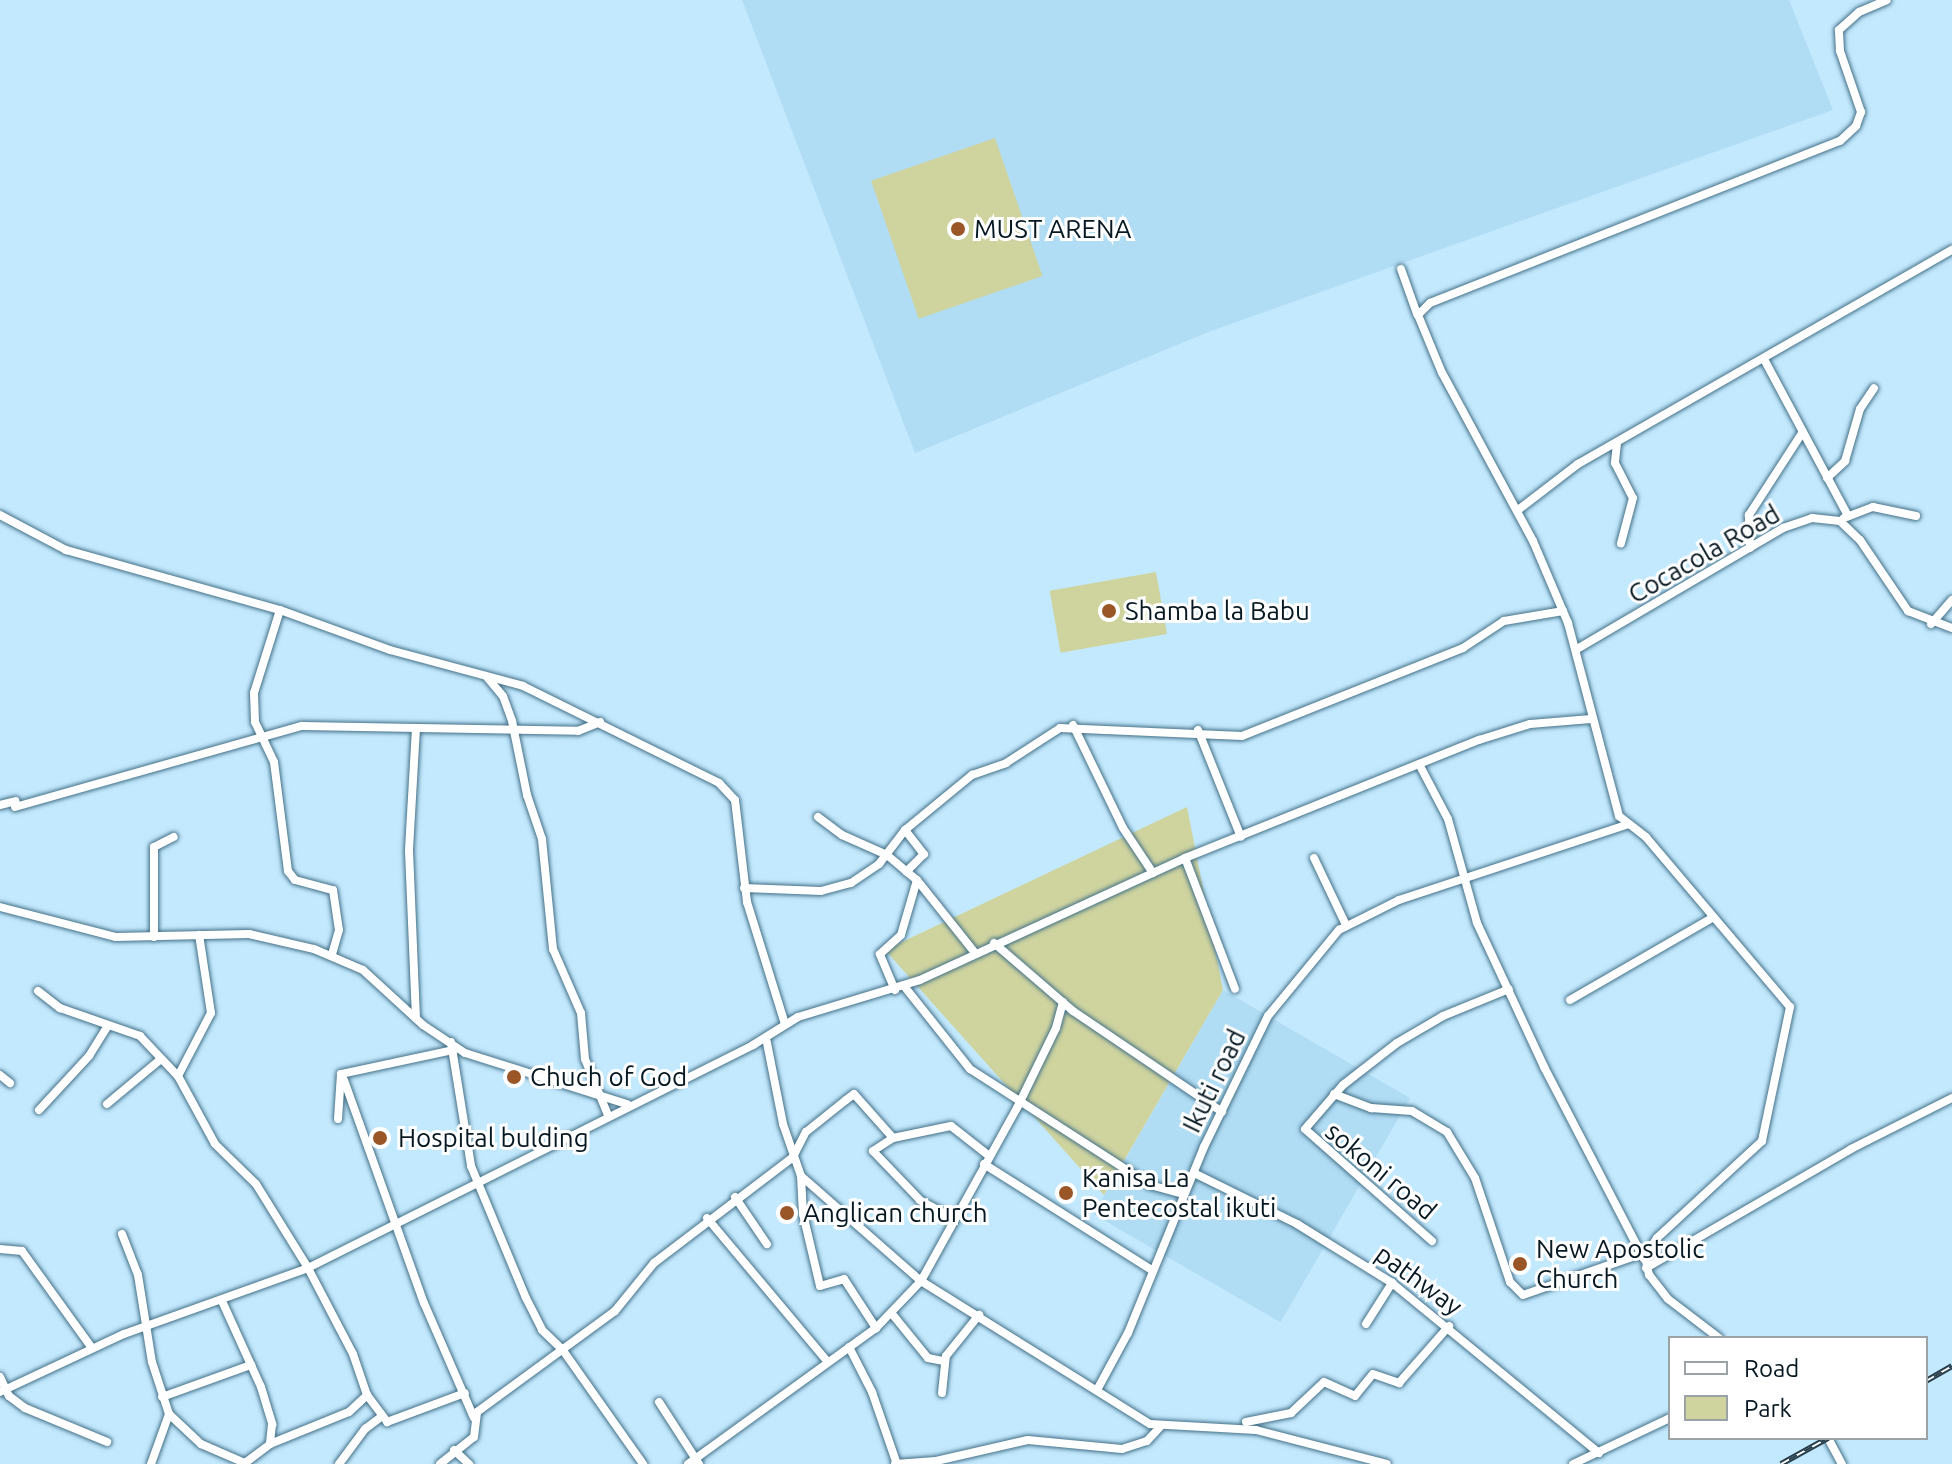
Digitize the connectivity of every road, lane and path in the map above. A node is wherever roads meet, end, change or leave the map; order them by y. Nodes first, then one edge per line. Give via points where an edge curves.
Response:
1 (1887, 0) edge
2 (1952, 250) edge
3 (1401, 269) dead end
4 (1418, 315) junction
5 (1765, 361) junction
6 (1874, 388) dead end
7 (1802, 433) junction
8 (1618, 443) junction
9 (1827, 478) junction
10 (1518, 510) junction
11 (0, 515) edge
12 (1916, 516) dead end
13 (1844, 518) junction
14 (1621, 543) dead end
15 (1750, 548) junction
16 (1952, 600) edge
17 (280, 610) junction
18 (1563, 611) junction
19 (1931, 624) junction
20 (1952, 628) edge
21 (1577, 649) junction
22 (482, 673) junction
23 (1591, 719) junction
24 (600, 722) junction
25 (1073, 725) junction
26 (416, 728) junction
27 (514, 730) junction
28 (1198, 730) junction
29 (261, 737) junction
30 (1419, 764) junction
31 (0, 805) edge
32 (818, 817) dead end
33 (1626, 825) junction
34 (905, 830) junction
35 (174, 837) dead end
36 (1241, 837) junction
37 (887, 855) junction
38 (1185, 858) junction
39 (1314, 858) dead end
40 (906, 872) junction
41 (1153, 873) junction
42 (1464, 878) junction
43 (917, 880) junction
44 (744, 888) junction
45 (0, 907) edge
46 (1712, 918) junction
47 (1346, 925) junction
48 (199, 935) junction
49 (154, 937) junction
50 (994, 943) junction
51 (975, 953) junction
52 (332, 955) junction
53 (899, 988) junction
54 (1235, 989) dead end
55 (1509, 989) junction
56 (38, 991) dead end
57 (1570, 1000) dead end
58 (1063, 1002) junction
59 (416, 1018) junction
60 (785, 1024) junction
61 (108, 1025) junction
62 (766, 1038) junction
63 (452, 1046) junction
64 (161, 1059) junction
65 (0, 1075) edge
66 (178, 1076) junction
67 (344, 1080) junction
68 (10, 1083) dead end
69 (1334, 1094) junction
70 (603, 1097) junction
71 (1020, 1097) junction
72 (1952, 1098) edge
73 (107, 1104) dead end
74 (628, 1105) junction
75 (39, 1110) dead end
76 (1222, 1112) junction
77 (608, 1115) junction
78 (338, 1119) dead end
79 (893, 1138) junction
80 (988, 1155) junction
81 (793, 1157) junction
82 (984, 1164) junction
83 (1194, 1173) junction
84 (801, 1176) junction
85 (476, 1182) junction
86 (1184, 1194) junction
87 (735, 1197) junction
88 (707, 1218) junction
89 (955, 1219) junction
90 (397, 1220) junction
91 (122, 1234) dead end
92 (1432, 1241) dead end
93 (767, 1244) dead end
94 (0, 1249) edge
95 (1644, 1261) junction
96 (308, 1268) junction
97 (1153, 1271) junction
98 (921, 1281) junction
99 (1392, 1283) junction
100 (222, 1301) junction
101 (893, 1315) junction
102 (979, 1315) junction
103 (148, 1324) junction
104 (1366, 1324) dead end
105 (1449, 1326) junction
106 (876, 1328) junction
107 (1716, 1336) edge
108 (849, 1347) junction
109 (92, 1348) junction
110 (562, 1349) junction
111 (827, 1361) junction
112 (944, 1361) junction
113 (251, 1365) junction
114 (0, 1377) edge
115 (1097, 1390) junction
116 (2, 1391) edge
117 (465, 1393) junction
118 (942, 1393) dead end
119 (367, 1395) junction
120 (162, 1397) junction
121 (659, 1402) dead end
122 (169, 1414) junction
123 (382, 1416) junction
124 (475, 1419) junction
125 (1668, 1419) edge
126 (1246, 1422) dead end
127 (1160, 1427) junction
128 (1829, 1440) edge
129 (107, 1442) dead end
130 (270, 1444) junction
131 (454, 1450) junction
132 (1599, 1453) junction
133 (694, 1462) edge
134 (240, 1463) edge
135 (151, 1464) edge
136 (339, 1464) edge
137 (440, 1464) edge
138 (469, 1464) edge
139 (643, 1464) edge
140 (896, 1464) edge
141 (1387, 1464) edge
142 (1573, 1464) edge
143 (1842, 1464) edge

1 - 4 street via 1859,12 1839,30 1840,51 1861,112 1856,126 1840,141 1430,303
2 - 5 street
3 - 4 street
4 - 10 street via 1442,373
5 - 7 street
5 - 8 street
6 - 9 street via 1860,409 1845,461
7 - 9 street
7 - 15 street via 1749,515
8 - 10 street via 1556,477
8 - 14 street via 1615,463 1633,498
9 - 13 street
10 - 18 street
11 - 17 street via 66,550
12 - 13 street, Cocacola Road via 1873,507
13 - 15 street, Cocacola Road via 1799,522
13 - 19 street via 1897,600
15 - 21 street, Cocacola Road
16 - 19 street
17 - 22 street via 390,650
17 - 29 street via 254,693
18 - 21 street
18 - 28 street via 1504,621 1463,648 1255,732 1226,737
19 - 20 street
21 - 23 street
22 - 24 street
22 - 27 street via 503,696
23 - 30 street via 1512,728
23 - 33 street
24 - 27 street via 584,731
24 - 44 street via 729,790
25 - 28 street
25 - 34 street via 1056,729 1006,763 972,775
25 - 41 street via 1123,828
26 - 27 street
26 - 29 street via 311,725
26 - 59 street via 409,851
27 - 70 street via 542,839 553,949 581,1013 585,1059
28 - 36 street
29 - 31 street
29 - 52 street via 274,762 288,871 295,880 333,890 339,930
30 - 36 street
30 - 42 street via 1448,819
32 - 37 street via 842,835
33 - 42 street, Ikuti road
33 - 46 street via 1646,837
34 - 37 street
34 - 40 street via 924,854
35 - 49 street via 154,847
36 - 38 street
37 - 40 street
37 - 44 street via 851,883 830,890
38 - 41 street
38 - 54 street
39 - 47 street
40 - 43 street
41 - 50 street
42 - 47 street, Ikuti road
42 - 55 street via 1477,923
43 - 51 street
43 - 53 street via 901,935 880,954
44 - 60 street
45 - 49 street via 105,935
46 - 57 street
46 - 95 street via 1780,990 1791,1018 1762,1141 1657,1238
47 - 76 street, Ikuti road via 1268,1016
48 - 49 street
48 - 52 street via 249,934
48 - 66 street via 211,1013
50 - 51 street
50 - 58 street
51 - 53 street
52 - 59 street via 377,980
53 - 60 street
53 - 71 street via 970,1069
55 - 69 street, sokoni road via 1420,1028
55 - 95 street
56 - 61 street via 60,1008
58 - 71 street via 1056,1028
58 - 76 street
59 - 63 street
60 - 62 street
61 - 64 street via 140,1036
61 - 75 street via 89,1056
62 - 74 street
62 - 81 street
63 - 67 street via 341,1074
63 - 70 street
63 - 85 street
64 - 66 street
64 - 73 street
65 - 68 street
66 - 96 street via 215,1144 256,1184
67 - 78 street
67 - 90 street
69 - 92 street, sokoni road via 1307,1125 1308,1135 1394,1203
69 - 95 street, sokoni road via 1371,1108 1412,1111 1447,1132 1475,1178 1510,1282 1523,1295
70 - 74 street
70 - 77 street
71 - 80 street
71 - 86 street via 1150,1185
72 - 95 street
74 - 77 street
76 - 83 street, Ikuti road
77 - 85 street
79 - 80 street via 951,1126
79 - 81 street via 854,1094 806,1132
79 - 89 street via 873,1151 920,1200
80 - 82 street
81 - 84 street
81 - 87 street
82 - 89 street
82 - 97 street
83 - 86 street, Ikuti road
83 - 99 street, pathway via 1297,1224
84 - 98 street
84 - 106 street via 803,1214 820,1286 844,1279
85 - 90 street
85 - 110 street via 538,1323
86 - 97 street, Ikuti road
87 - 88 street
87 - 93 street
88 - 110 street via 654,1263 615,1311
88 - 111 street
89 - 98 street
90 - 96 street
90 - 117 street via 424,1303
91 - 103 street
94 - 109 street via 22,1251
95 - 107 street via 1676,1307
96 - 100 street
96 - 119 street via 353,1354
97 - 115 street, Ikuti road
98 - 101 street
98 - 102 street
99 - 104 street
99 - 105 street, pathway
100 - 103 street
100 - 113 street
101 - 106 street
101 - 112 street via 928,1358
102 - 112 street
102 - 115 street
103 - 109 street
103 - 120 street
105 - 126 street via 1399,1383 1373,1374 1355,1396 1324,1382 1291,1413
105 - 132 street, pathway
106 - 108 street
108 - 111 street
108 - 140 street via 872,1392
109 - 116 street
110 - 124 street via 482,1407
110 - 139 street
111 - 133 street
112 - 118 street
113 - 120 street
113 - 130 street via 271,1419
114 - 116 street
115 - 127 street
116 - 129 street via 25,1408
117 - 123 street via 391,1422
117 - 124 street
119 - 123 street
119 - 130 street via 349,1412
120 - 122 street
121 - 133 street
122 - 134 street via 201,1444
122 - 135 street
123 - 136 street
124 - 131 street via 474,1437
125 - 132 street
127 - 140 street via 1147,1441 1122,1449 1012,1441 936,1461
127 - 141 street via 1256,1430
128 - 143 street
130 - 134 street
131 - 137 street
131 - 138 street
132 - 142 street

